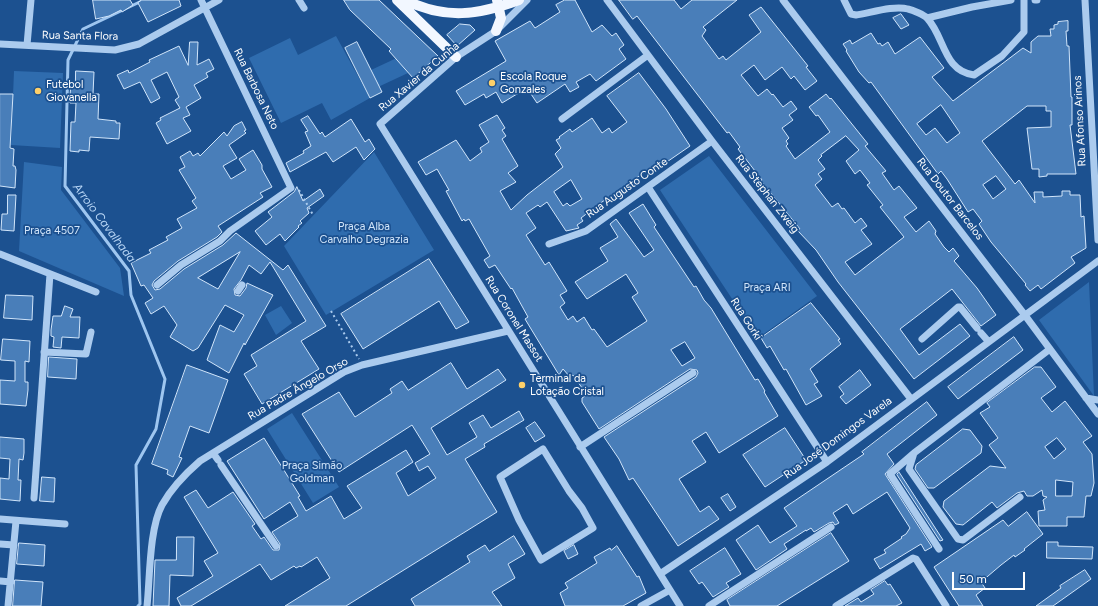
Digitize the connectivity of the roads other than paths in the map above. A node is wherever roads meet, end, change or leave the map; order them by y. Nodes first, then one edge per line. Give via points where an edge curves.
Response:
1 (31, 0) edge
2 (201, 0) edge
3 (219, 0) edge
4 (299, 0) edge
5 (397, 0) edge
6 (405, 0) edge
7 (519, 0) edge
8 (527, 0) edge
9 (607, 0) edge
10 (783, 0) edge
11 (844, 0) edge
12 (1011, 0) edge
13 (1024, 0) edge
14 (1085, 0) edge
15 (499, 3) edge
16 (970, 3) edge
17 (204, 8) junction
18 (304, 8) dead end
19 (927, 18) junction
20 (496, 31) junction
21 (0, 44) edge
22 (27, 45) junction
23 (648, 55) junction
24 (456, 57) junction
25 (562, 119) dead end
26 (380, 124) joint
27 (712, 141) junction
28 (648, 187) junction
29 (1098, 240) edge
30 (549, 244) dead end
31 (0, 254) edge
32 (1098, 261) edge
33 (50, 274) junction
34 (157, 286) dead end
35 (96, 292) dead end
36 (1024, 314) junction
37 (508, 331) junction
38 (91, 332) dead end
39 (922, 338) dead end
40 (988, 342) junction
41 (1050, 349) junction
42 (44, 352) junction
43 (693, 372) dead end
44 (1086, 398) junction
45 (911, 399) junction
46 (1098, 400) edge
47 (1098, 414) edge
48 (580, 447) junction
49 (213, 453) junction
50 (914, 453) junction
51 (827, 462) junction
52 (1020, 497) dead end
53 (34, 498) dead end
54 (0, 519) edge
55 (16, 521) junction
56 (65, 524) dead end
57 (832, 527) dead end
58 (0, 544) edge
59 (14, 545) junction
60 (276, 546) dead end
61 (939, 549) dead end
62 (542, 560) joint
63 (660, 574) junction
64 (0, 581) edge
65 (11, 582) junction
66 (670, 590) junction
67 (0, 601) edge
68 (8, 604) edge
69 (148, 606) edge
70 (641, 606) edge
71 (680, 606) edge
72 (709, 606) edge
73 (836, 606) edge
74 (946, 606) edge

1 - 22 street
2 - 17 street, Rua Barbosa Neto
3 - 17 street, Rua Santa Flora
4 - 18 street
5 - 24 main road
6 - 15 main road via 439,13 476,12
7 - 15 main road
8 - 20 street, Rua Xavier da Cunha
9 - 23 street, Rua Stephan Zweig
10 - 36 street, Rua Doutor Barcelos
11 - 19 street via 851,14 908,9
12 - 16 street
13 - 19 street via 1024,32 1002,56 974,76 964,74 948,58
14 - 29 street, Rua Afonso Arinos
15 - 20 main road via 501,18
16 - 19 street
17 - 22 street, Rua Santa Flora via 139,44 115,50
17 - 34 street, Rua Barbosa Neto via 291,188 230,231 220,241 181,265
20 - 24 street, Rua Xavier da Cunha
21 - 22 street, Rua Santa Flora
23 - 25 street
23 - 27 street, Rua Stephan Zweig
24 - 26 street, Rua Xavier da Cunha
26 - 37 street, Rua Coronel Massot
27 - 28 street, Rua Augusto Conte
27 - 45 street, Rua Stephan Zweig
28 - 30 street, Rua Augusto Conte via 586,231
28 - 51 street, Rua Gorki
31 - 33 street
32 - 36 street, Rua José Domingos Varela
33 - 35 street
33 - 42 street
36 - 40 street, Rua José Domingos Varela
36 - 41 street, Rua Doutor Barcelos
37 - 48 street, Rua Coronel Massot
37 - 49 street, Rua Padre Ângelo Orso via 362,365 344,372
38 - 42 street via 86,354
39 - 40 street via 960,307
40 - 45 street, Rua José Domingos Varela
41 - 44 street, Rua Doutor Barcelos
41 - 50 street
42 - 53 street
43 - 48 street
44 - 46 street
44 - 47 street, Rua Doutor Barcelos
45 - 51 street, Rua José Domingos Varela
48 - 63 street, Rua Coronel Massot
49 - 60 street
49 - 69 street, Rua Padre Ângelo Orso via 180,478 161,506 153,536
50 - 52 street via 909,469 958,539 963,540
50 - 61 street via 890,474
51 - 63 street, Rua José Domingos Varela
54 - 55 street
55 - 56 street
55 - 59 street
57 - 72 street
58 - 59 street
59 - 65 street
62 - 62 street via 593,528 543,449 500,477 519,520
63 - 66 street, Rua Coronel Massot
64 - 65 street
65 - 68 street
66 - 70 street
66 - 71 street, Rua Coronel Massot
67 - 68 street
73 - 74 street via 913,558

